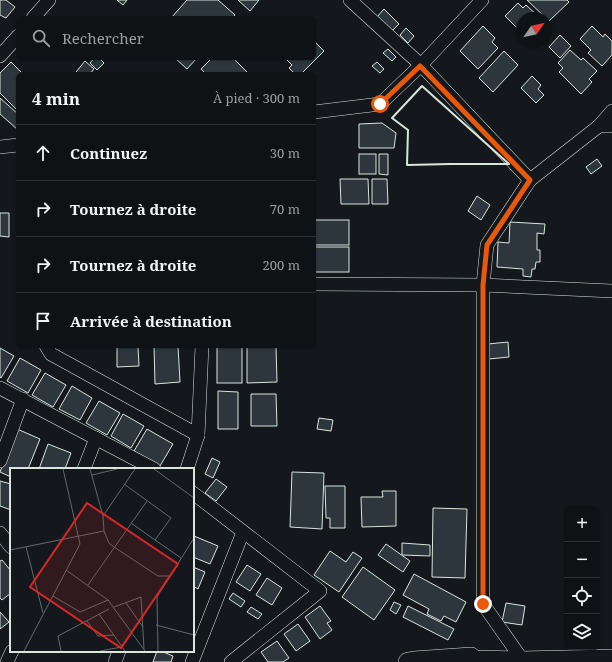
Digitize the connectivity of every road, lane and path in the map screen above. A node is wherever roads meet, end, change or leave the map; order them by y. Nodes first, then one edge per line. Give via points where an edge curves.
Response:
1 (49, 0) edge
2 (350, 0) edge
3 (482, 0) edge
4 (36, 16) edge
5 (16, 38) edge
6 (0, 56) edge
7 (420, 66) junction
8 (612, 111) edge
9 (316, 112) edge
10 (599, 126) junction
11 (612, 126) edge
12 (16, 145) edge
13 (0, 147) edge
14 (530, 180) junction
15 (316, 284) edge
16 (483, 285) junction
17 (612, 291) edge
18 (47, 348) edge
19 (202, 348) edge
20 (0, 388) edge
21 (23, 399) junction
22 (198, 435) junction
23 (96, 438) junction
24 (0, 461) edge
25 (84, 468) edge
26 (152, 468) edge
27 (188, 468) edge
28 (194, 494) edge
29 (243, 532) junction
30 (0, 533) edge
31 (10, 546) edge
32 (12, 652) edge
33 (119, 652) edge
34 (0, 654) edge
35 (612, 656) edge
36 (471, 657) joint
37 (521, 658) junction
38 (7, 662) edge
39 (115, 662) edge
40 (192, 662) edge
41 (231, 662) edge
42 (408, 662) edge

1 - 4 street
2 - 7 street
3 - 7 street
5 - 6 street
7 - 9 street via 380,104
7 - 14 street
8 - 10 street
10 - 11 street
10 - 14 street
12 - 13 street
14 - 16 street via 487,245
15 - 16 street
16 - 17 street
16 - 37 street via 483,604
18 - 22 street via 51,354
19 - 22 street
20 - 21 street
21 - 23 street
21 - 24 street
22 - 27 street
23 - 25 street
23 - 26 street
28 - 29 street
29 - 40 street
29 - 41 street via 320,591
30 - 31 street
32 - 38 street
33 - 39 street
34 - 38 street
35 - 37 street
36 - 37 street
36 - 42 street

